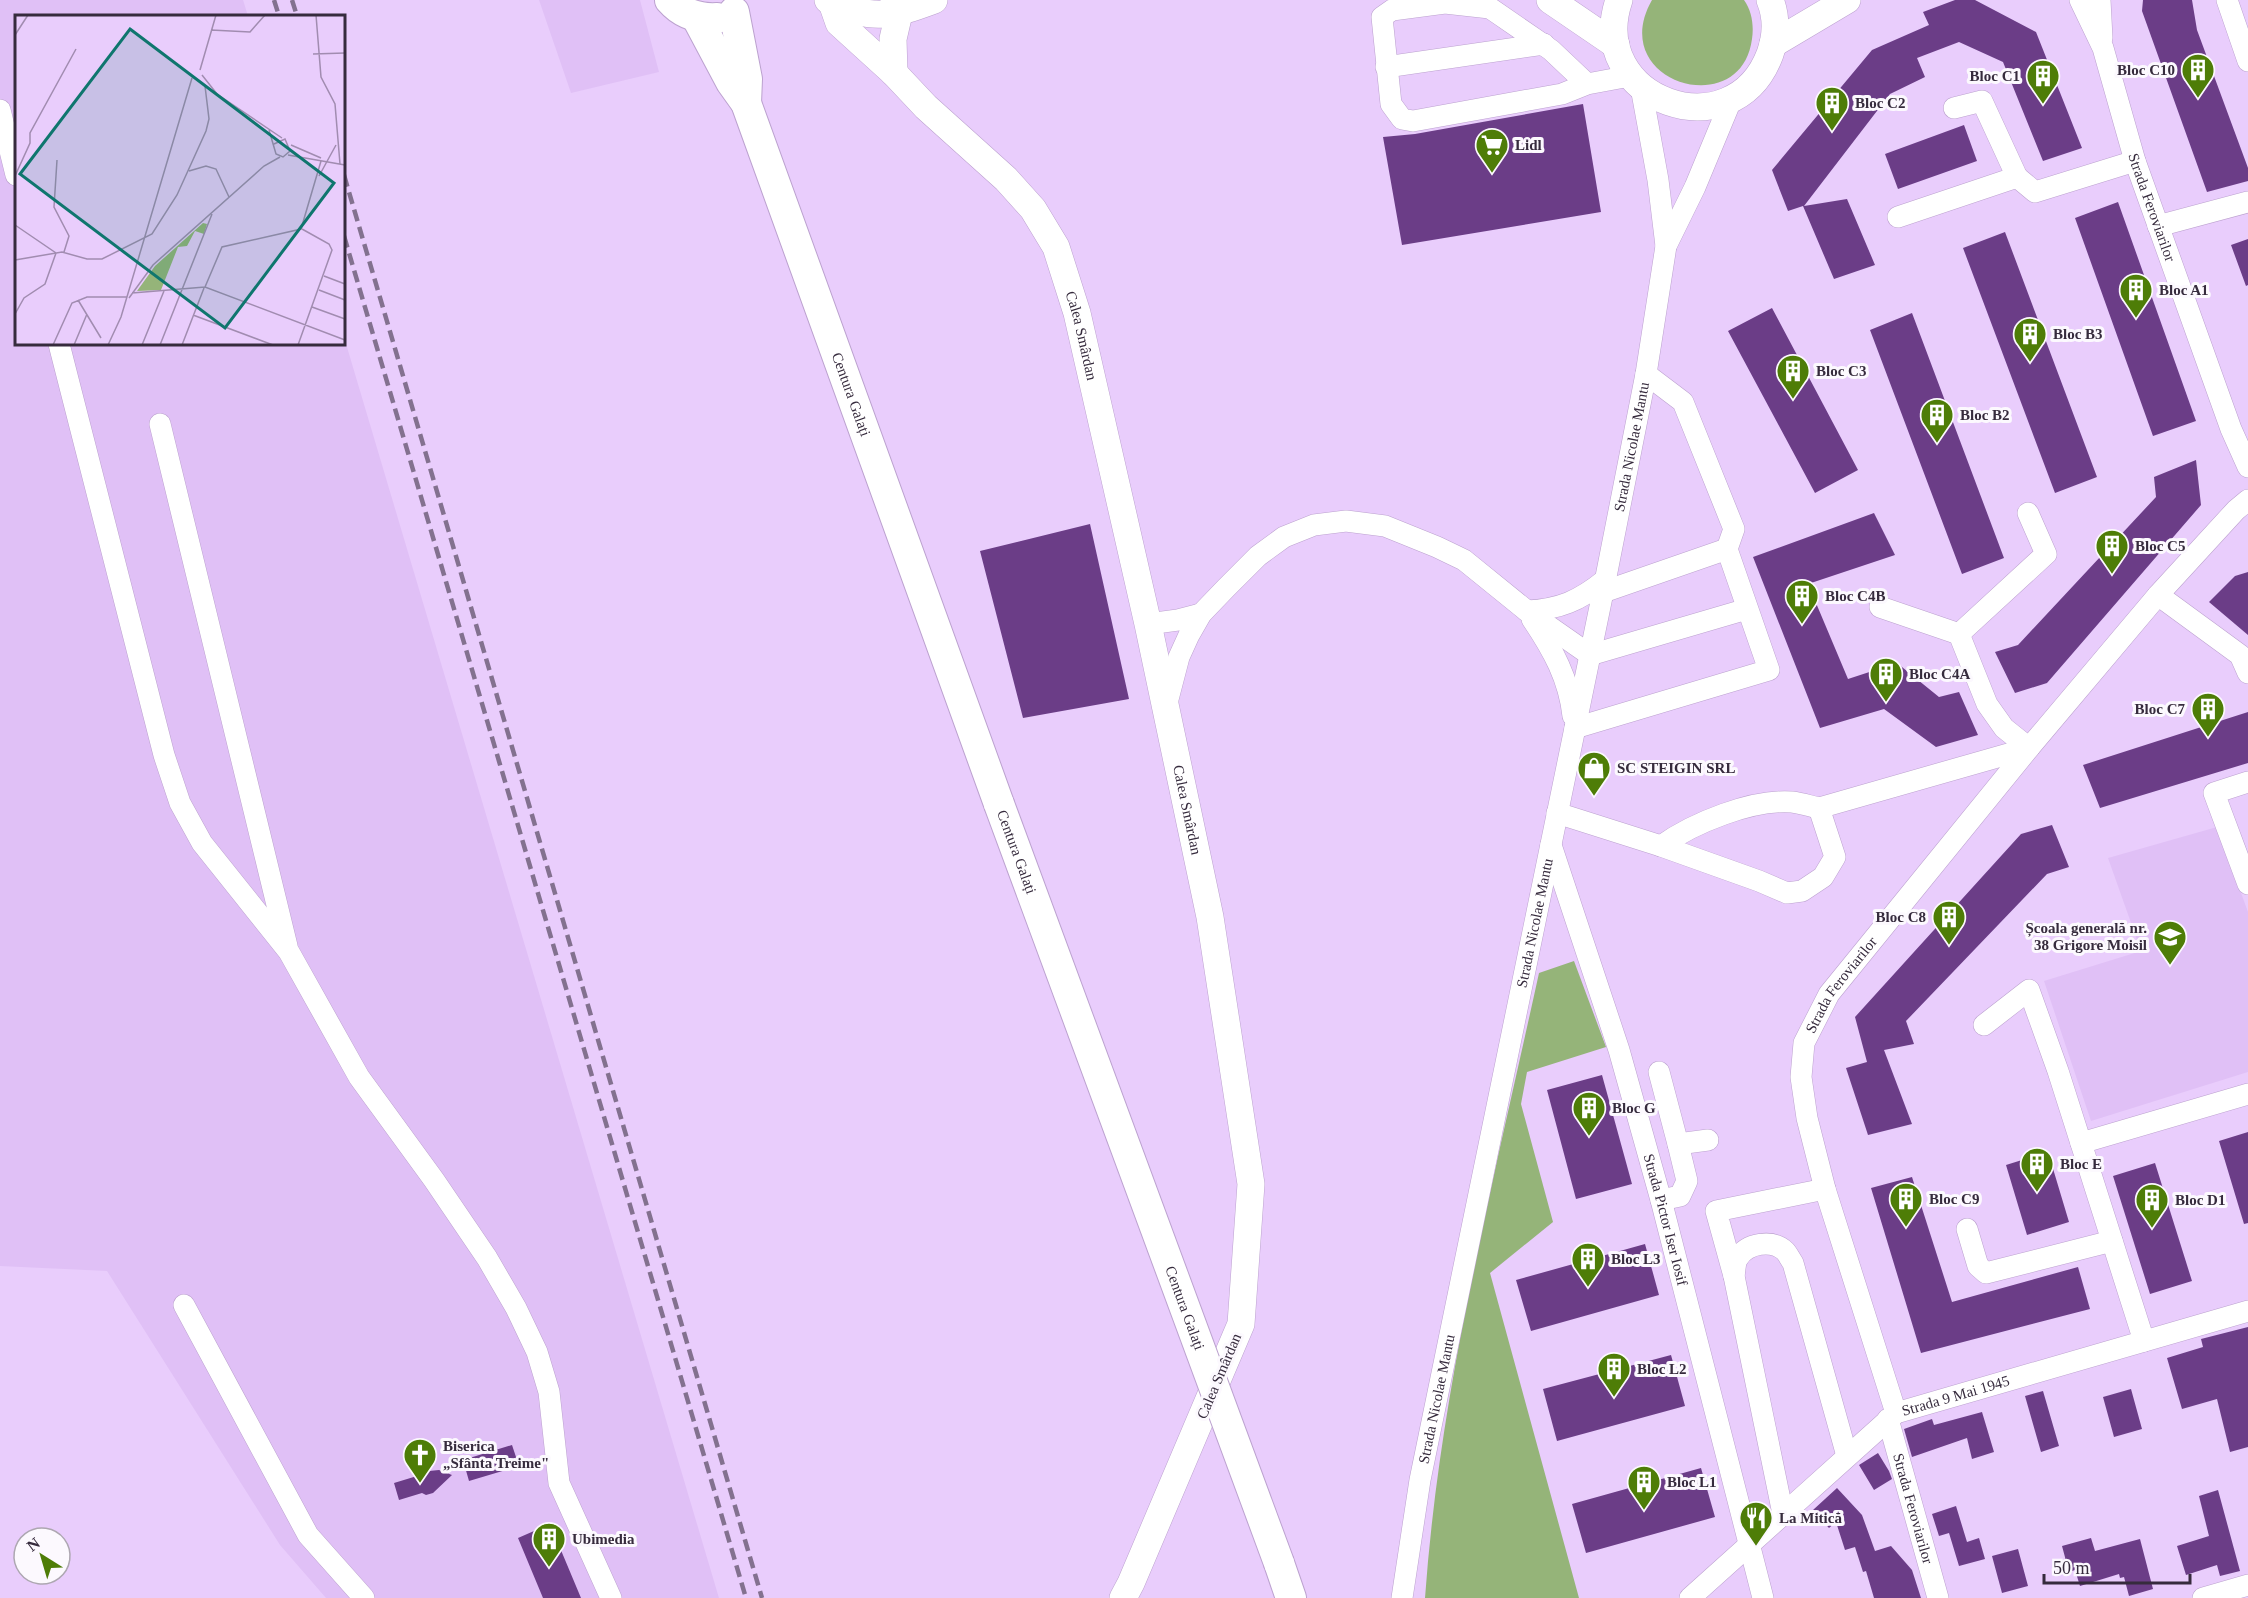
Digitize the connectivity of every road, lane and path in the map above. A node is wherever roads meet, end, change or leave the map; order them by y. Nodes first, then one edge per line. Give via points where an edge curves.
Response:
1 (670, 0) edge
2 (830, 0) edge
3 (934, 0) edge
4 (1551, 0) edge
5 (1619, 0) edge
6 (1770, 0) edge
7 (1847, 0) edge
8 (2080, 0) edge
9 (2100, 0) edge
10 (2227, 0) edge
11 (741, 6) edge
12 (896, 6) edge
13 (697, 18) junction
14 (1544, 44) junction
15 (1773, 44) junction
16 (1616, 45) junction
17 (2103, 48) junction
18 (2248, 61) edge
19 (1386, 67) junction
20 (894, 73) junction
21 (1635, 81) junction
22 (1587, 84) junction
23 (1732, 98) junction
24 (746, 103) junction
25 (1954, 108) dead end
26 (0, 110) edge
27 (2135, 162) junction
28 (15, 171) edge
29 (2017, 177) junction
30 (2248, 202) edge
31 (1898, 217) dead end
32 (2158, 226) junction
33 (1666, 246) junction
34 (59, 345) edge
35 (1646, 374) junction
36 (160, 424) dead end
37 (2248, 467) edge
38 (2248, 500) edge
39 (2028, 513) dead end
40 (1726, 549) junction
41 (1604, 586) junction
42 (2158, 595) junction
43 (1880, 607) dead end
44 (1747, 609) junction
45 (1527, 611) junction
46 (1201, 614) junction
47 (1148, 624) junction
48 (1959, 634) junction
49 (1590, 655) junction
50 (2246, 660) edge
51 (1166, 709) junction
52 (1575, 728) junction
53 (2029, 748) junction
54 (2248, 782) edge
55 (1819, 808) junction
56 (1557, 813) junction
57 (1551, 844) junction
58 (1661, 846) junction
59 (2248, 884) edge
60 (289, 952) junction
61 (1984, 1025) dead end
62 (1659, 1072) dead end
63 (2248, 1094) edge
64 (1707, 1140) dead end
65 (2081, 1143) junction
66 (1678, 1144) junction
67 (1825, 1189) junction
68 (1661, 1200) junction
69 (1967, 1229) dead end
70 (2112, 1240) junction
71 (1734, 1276) junction
72 (184, 1305) dead end
73 (2248, 1311) edge
74 (2144, 1341) junction
75 (1892, 1416) junction
76 (1847, 1456) junction
77 (1783, 1514) junction
78 (1749, 1546) junction
79 (2248, 1585) edge
80 (364, 1598) edge
81 (611, 1598) edge
82 (1123, 1598) edge
83 (1291, 1598) edge
84 (1402, 1598) edge
85 (1690, 1598) edge
86 (1763, 1598) edge
87 (1938, 1598) edge
88 (2203, 1598) edge

1 - 13 highway
2 - 12 main road via 848,10 870,15
2 - 20 main road, Calea Smârdan via 839,23
3 - 12 main road
4 - 16 main road
5 - 16 main road via 1614,27
6 - 15 main road via 1775,25
7 - 15 main road
8 - 17 street, Strada Feroviarilor
9 - 17 street, Strada Feroviarilor
10 - 18 street
11 - 13 highway via 716,18
11 - 24 highway, Centura Galați
12 - 20 main road
13 - 24 highway, Centura Galați
14 - 19 street
14 - 19 street via 1490,8 1445,3 1392,10 1382,17
14 - 22 street
15 - 23 main road via 1765,66 1751,85
16 - 21 main road via 1621,61
17 - 27 street, Strada Feroviarilor
19 - 22 street via 1391,104 1402,119 1413,121 1562,94
20 - 47 main road, Calea Smârdan via 1006,179 1033,209 1056,247 1077,313
21 - 22 street
21 - 23 main road via 1669,104 1684,107 1701,107
21 - 33 street, Strada Nicolae Mantu via 1658,180
23 - 33 street, Strada Nicolae Mantu
24 - 83 highway, Centura Galați, bridge
25 - 29 street via 1982,101
26 - 28 street
27 - 29 street via 2035,192
27 - 32 street, Strada Feroviarilor
29 - 31 street
30 - 32 street
32 - 37 street, Strada Feroviarilor
33 - 35 street, Strada Nicolae Mantu
34 - 60 street via 171,780 202,843
35 - 40 street via 1683,402 1734,529
35 - 41 street, Strada Nicolae Mantu
36 - 60 street
38 - 42 street, Strada Feroviarilor
39 - 48 street via 2046,555
40 - 41 street
40 - 44 street
41 - 45 street via 1551,609
41 - 49 street, Strada Nicolae Mantu
42 - 50 street
42 - 53 street, Strada Feroviarilor
43 - 48 street
44 - 49 street
44 - 52 street via 1768,670
45 - 46 street via 1464,560 1437,546 1385,526 1346,521 1314,525 1284,537 1258,556
45 - 49 street
45 - 52 street via 1564,675
46 - 47 street
46 - 51 street via 1179,657
47 - 51 main road, Calea Smârdan
48 - 53 street via 1987,704 2004,728
49 - 52 street, Strada Nicolae Mantu
51 - 82 main road, Calea Smârdan via 1210,918 1251,1184 1241,1324
52 - 56 street, Strada Nicolae Mantu
53 - 55 street
53 - 67 street, Strada Feroviarilor via 1829,994 1804,1043 1802,1077 1807,1118
54 - 59 street via 2214,793
55 - 58 street via 1791,802 1768,803 1713,817
55 - 58 street via 1835,856 1823,877 1802,891 1787,893
56 - 57 street, Strada Nicolae Mantu
56 - 58 street
57 - 68 street, Strada Pictor Iser Iosif via 1619,1050
57 - 84 street, Strada Nicolae Mantu via 1420,1480
60 - 81 street via 359,1077 487,1258 524,1323 549,1392 559,1483
61 - 65 street via 2029,990
62 - 66 street
63 - 65 street
64 - 66 street
65 - 70 street
66 - 68 street via 1687,1181 1680,1196
67 - 71 street via 1716,1211
67 - 75 street, Strada Feroviarilor
68 - 78 street, Strada Pictor Iser Iosif
69 - 70 street via 1978,1266 1986,1273
70 - 74 street
71 - 76 street via 1737,1258 1746,1249 1773,1243 1786,1251 1793,1263
71 - 77 street
72 - 80 street via 308,1535
73 - 74 street, Strada 9 Mai 1945
74 - 75 street, Strada 9 Mai 1945
75 - 76 street, Strada 9 Mai 1945
75 - 87 street, Strada Feroviarilor
76 - 77 street, Strada 9 Mai 1945
77 - 78 street, Strada 9 Mai 1945
78 - 85 street, Strada 9 Mai 1945
78 - 86 street, Strada Pictor Iser Iosif
79 - 88 street

